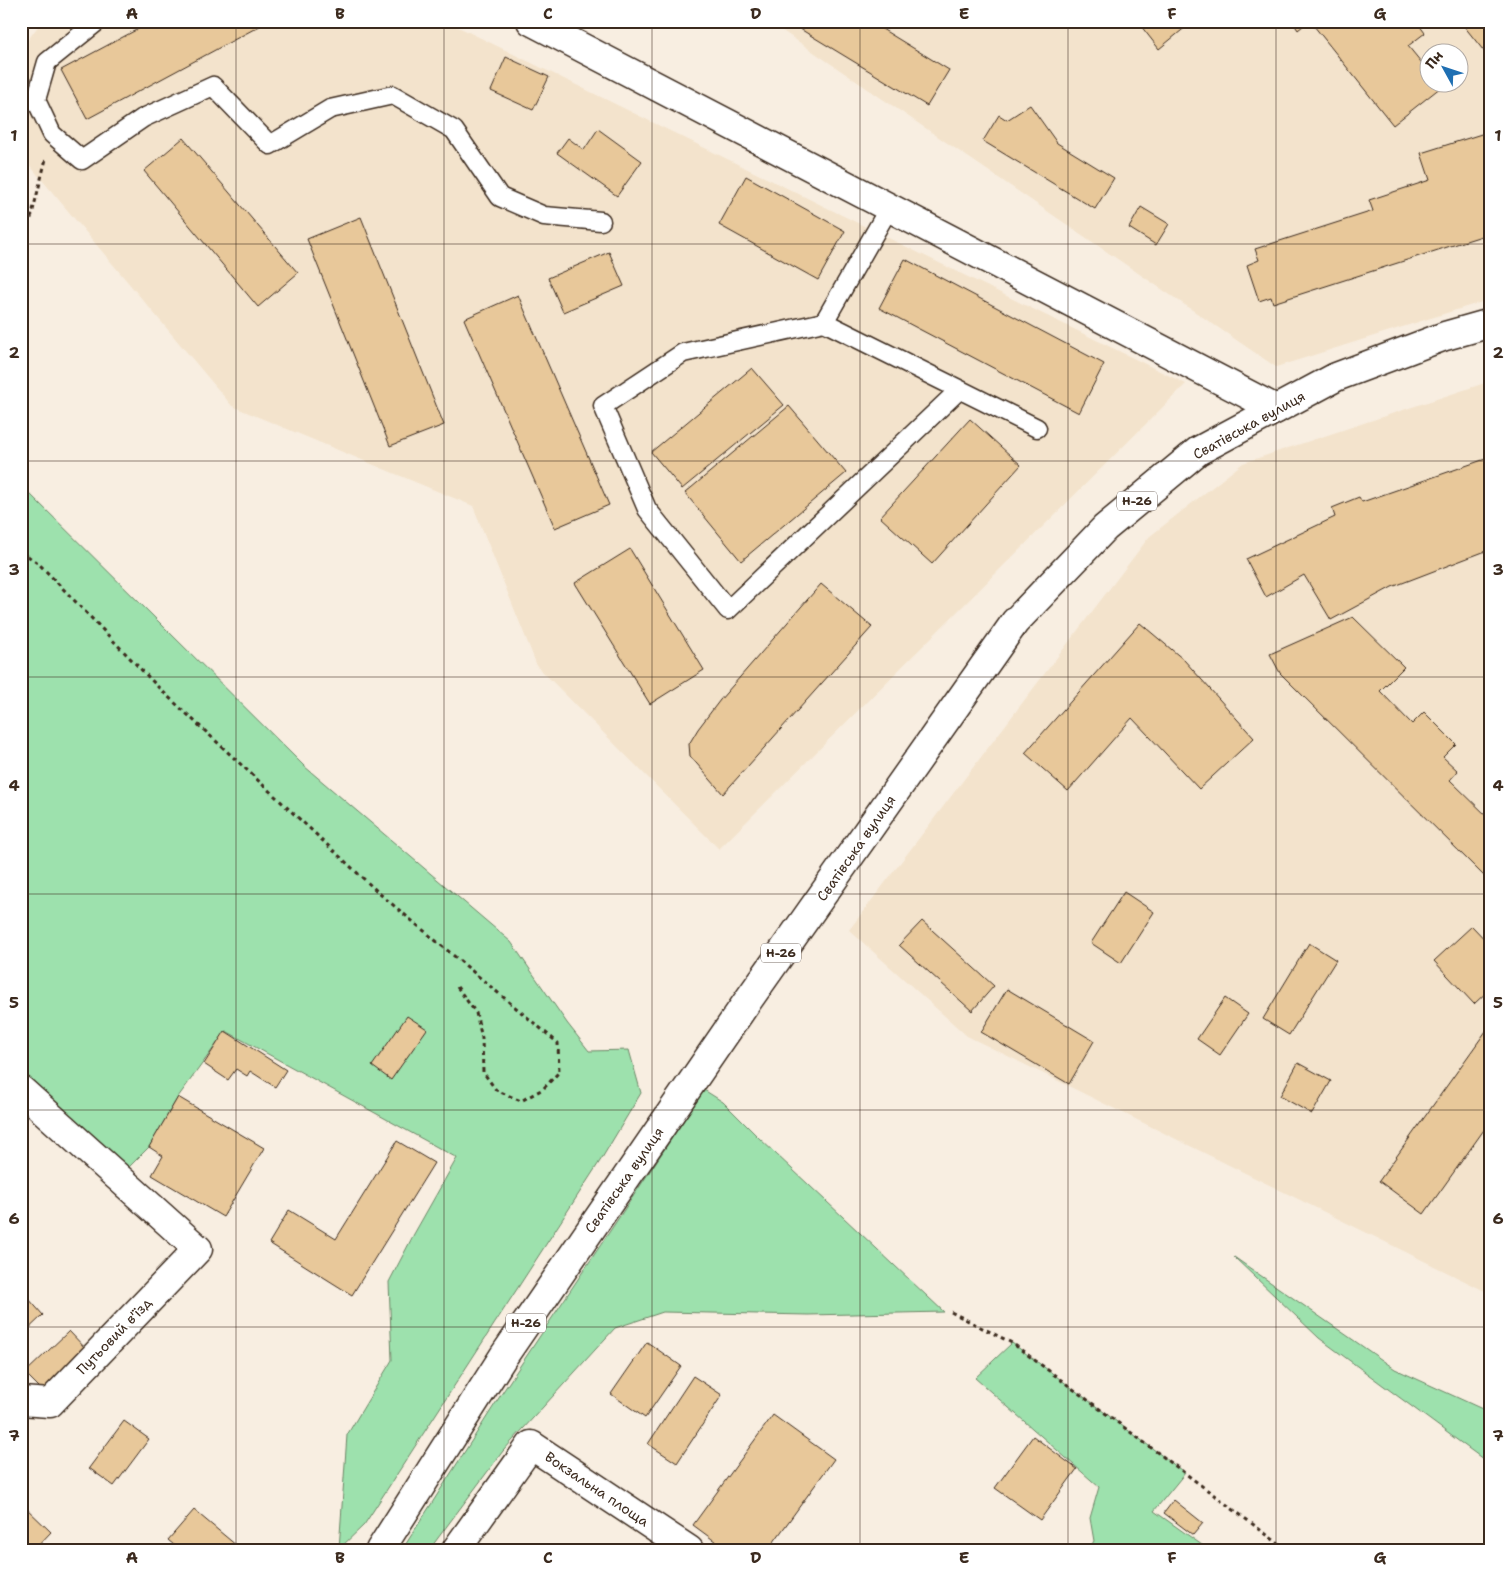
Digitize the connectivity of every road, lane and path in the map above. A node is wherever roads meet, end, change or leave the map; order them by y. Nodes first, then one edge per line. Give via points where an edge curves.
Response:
1 (98, 21) edge
2 (531, 21) edge
3 (52, 134) junction
4 (889, 208) junction
5 (600, 221) dead end
6 (21, 231) edge
7 (824, 322) junction
8 (1491, 323) edge
9 (959, 390) junction
10 (1276, 409) junction
11 (1037, 428) dead end
12 (21, 551) edge
13 (455, 984) dead end
14 (21, 1090) edge
15 (951, 1312) dead end
16 (21, 1401) edge
17 (380, 1550) edge
18 (456, 1550) edge
19 (689, 1550) edge
20 (1287, 1550) edge

1 - 3 lane via 47,62 36,100
2 - 4 main road
3 - 5 lane via 82,160 144,118 213,86 270,145 330,109 393,94 454,130 500,197 544,216
3 - 6 path via 31,218
4 - 7 lane
4 - 10 main road
7 - 9 lane
7 - 9 lane via 683,352 603,406 647,509 728,610
8 - 10 main road, Сватівська вулиця / Н-26 via 1445,336 1336,377
9 - 11 lane
10 - 17 main road, Сватівська вулиця / Н-26 via 1198,451 1105,528 1015,622 503,1357
12 - 13 path via 40,565 160,689 380,894 558,1043 559,1072 543,1089 521,1101 496,1090 483,1072 482,1038 476,1013
14 - 16 main road, Путьовий в'їзд via 198,1248 50,1402
15 - 20 path via 1012,1343
18 - 19 main road, Вокзальна площа via 531,1445

